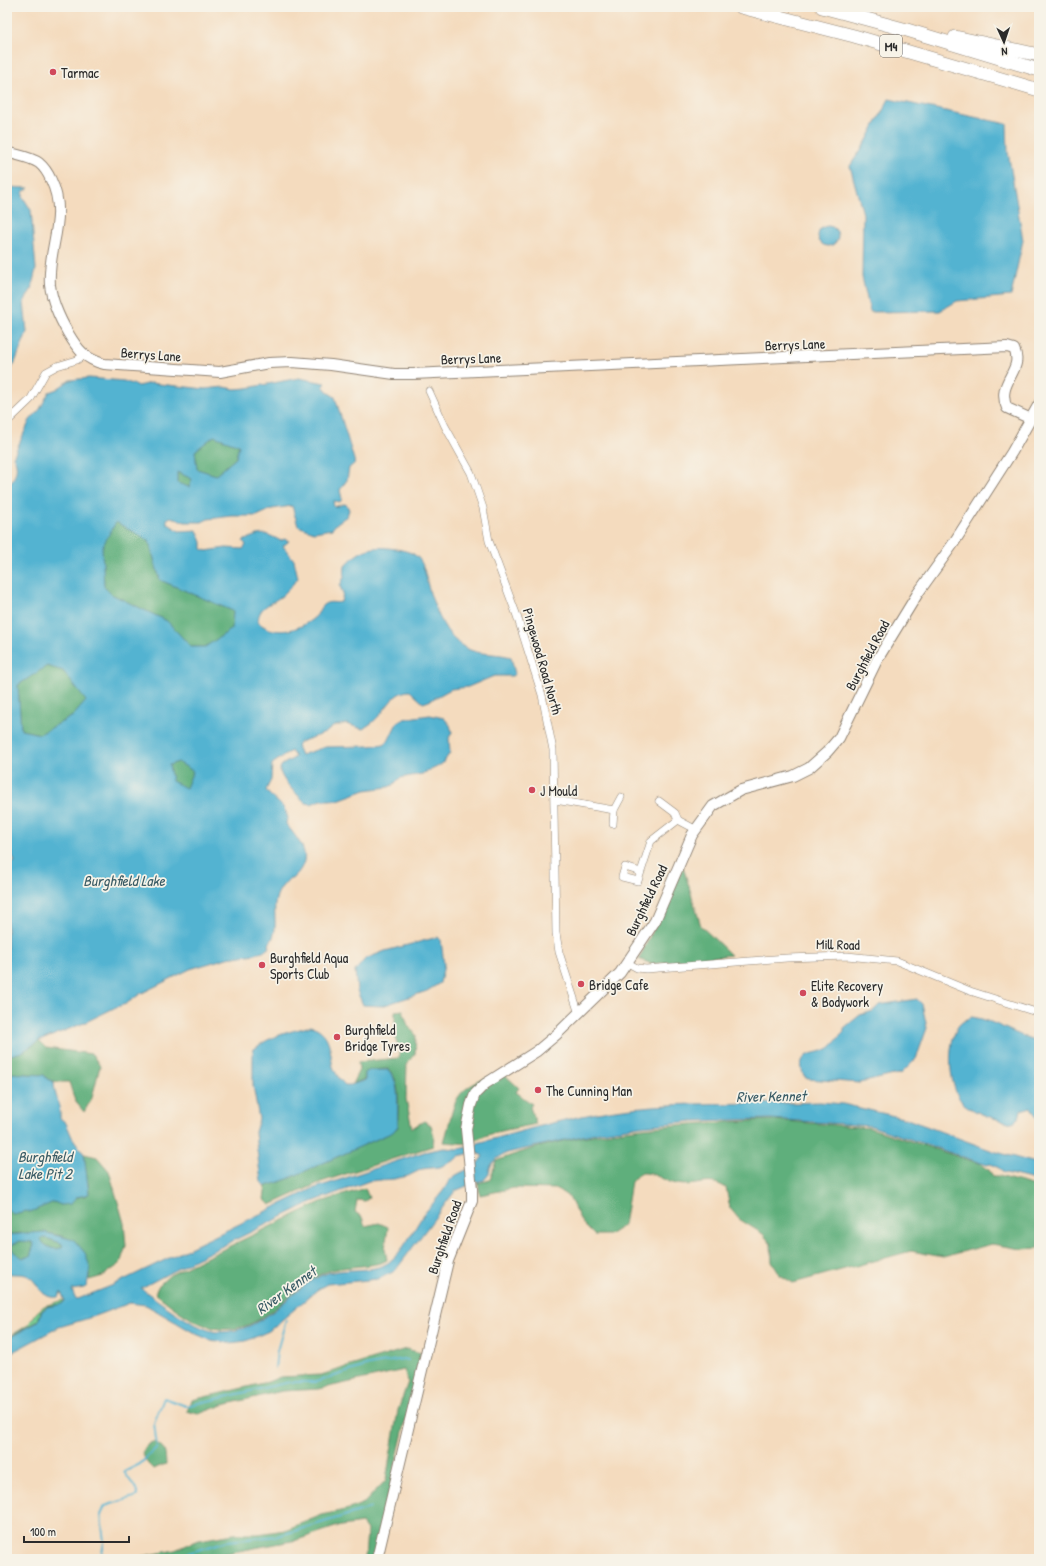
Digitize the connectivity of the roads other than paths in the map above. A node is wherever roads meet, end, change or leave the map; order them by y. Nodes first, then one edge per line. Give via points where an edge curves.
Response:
1 (741, 7) edge
2 (822, 7) edge
3 (907, 30) junction
4 (1039, 54) edge
5 (1039, 70) edge
6 (1001, 78) junction
7 (1039, 90) edge
8 (1039, 98) edge
9 (7, 152) edge
10 (84, 355) junction
11 (429, 391) dead end
12 (1039, 404) edge
13 (1031, 419) junction
14 (7, 422) edge
15 (621, 797) dead end
16 (555, 800) junction
17 (659, 801) dead end
18 (614, 810) junction
19 (678, 820) junction
20 (613, 824) dead end
21 (695, 829) junction
22 (641, 872) dead end
23 (628, 963) junction
24 (1039, 1013) edge
25 (579, 1014) junction
26 (377, 1559) edge

1 - 6 highway, M4
2 - 3 highway, M4
3 - 4 highway, M4 via 975,40
3 - 5 highway, M4
6 - 7 highway, M4
6 - 8 highway, M4
9 - 10 street, Berrys Lane via 38,162 47,170 54,186 59,202 59,219 50,285 55,306 65,328
10 - 13 street, Berrys Lane via 92,361 104,364 202,372 292,362 413,374 1007,347 1014,350 1017,355 1016,364 1002,398 1007,408
10 - 14 street via 46,372 30,400
11 - 16 street, Pingewood Road North via 435,396 445,426 471,473 483,508 489,541 530,652 553,750
12 - 13 street, Burghfield Road
13 - 21 street, Burghfield Road via 953,544 918,593 877,660 841,734 827,752 809,768 793,776 756,785 728,796 713,806
15 - 18 street
16 - 18 street
16 - 25 street, Pingewood Road North via 556,933 559,952
17 - 19 street via 675,813
18 - 20 street
19 - 21 street
19 - 22 street via 651,840
21 - 23 street, Burghfield Road via 655,921
23 - 24 street, Mill Road via 646,969 840,956 897,961 970,991
23 - 25 street, Burghfield Road
25 - 26 street, Burghfield Road via 538,1051 479,1089 471,1105 465,1137 472,1201 448,1261

